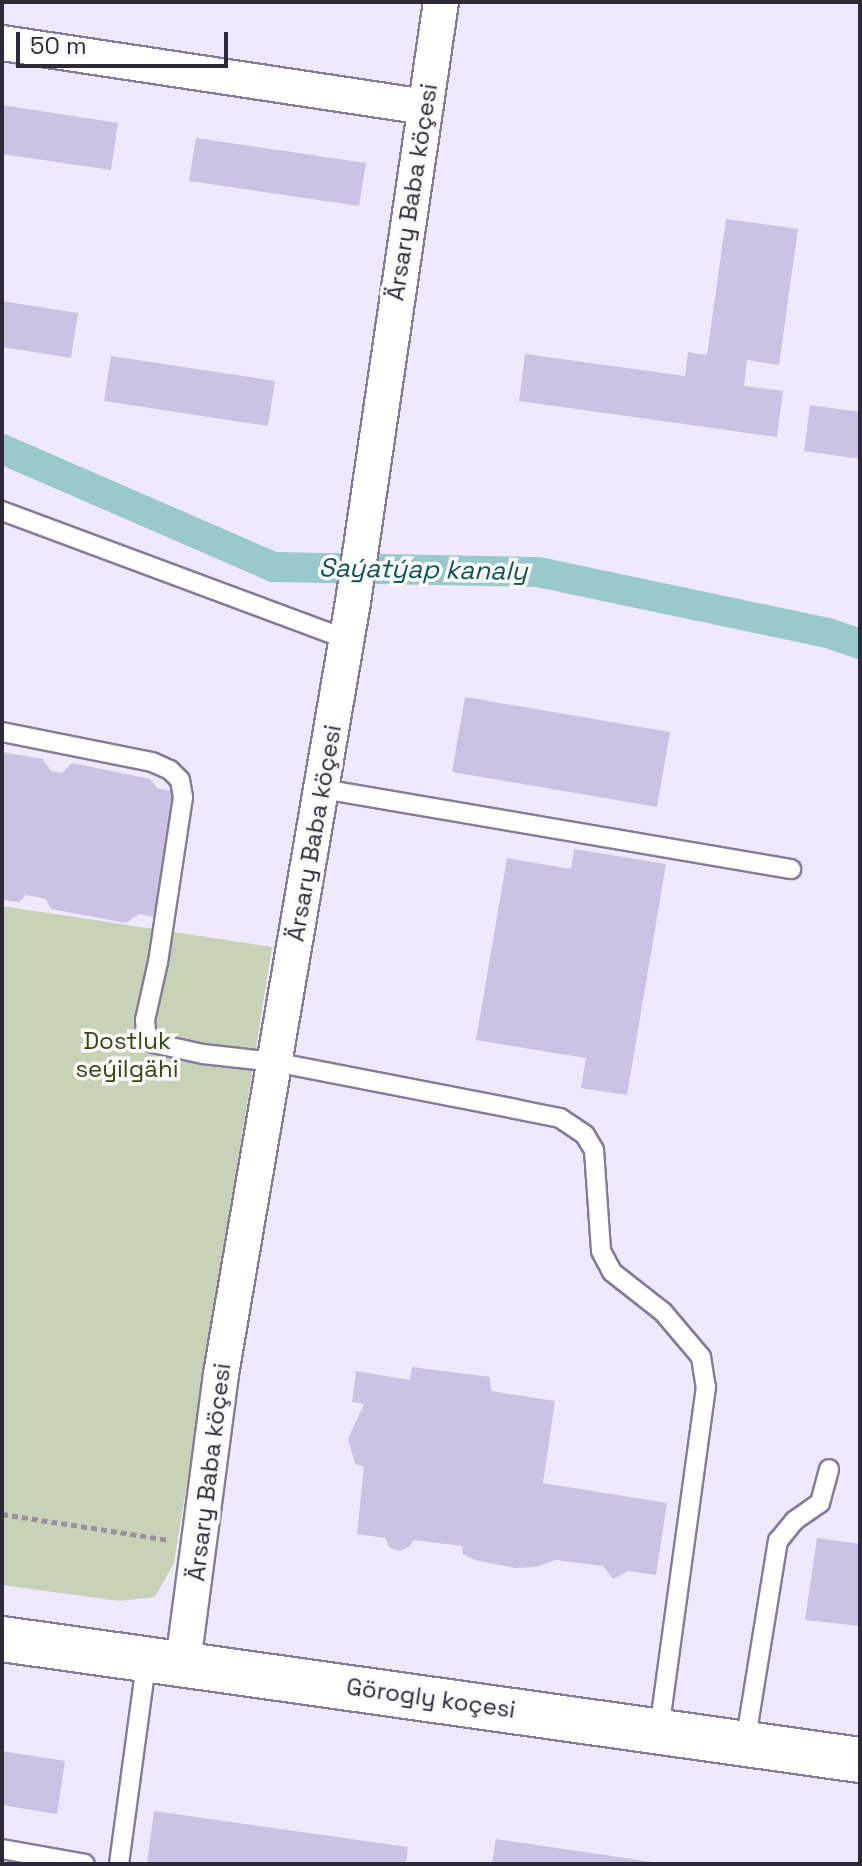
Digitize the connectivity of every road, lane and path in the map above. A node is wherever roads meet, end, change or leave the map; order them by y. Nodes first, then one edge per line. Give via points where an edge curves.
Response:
1 (441, 2) edge
2 (2, 43) edge
3 (425, 107) junction
4 (2, 511) edge
5 (346, 639) junction
6 (2, 732) edge
7 (322, 789) junction
8 (791, 869) dead end
9 (274, 1062) junction
10 (829, 1469) dead end
11 (2, 1514) edge
12 (201, 1545) junction
13 (2, 1639) edge
14 (165, 1660) junction
15 (659, 1731) junction
16 (745, 1744) junction
17 (860, 1760) edge
18 (2, 1849) edge
19 (85, 1864) edge
20 (119, 1864) edge

1 - 3 street, Ärsary Baba köçesi
2 - 3 street
3 - 5 street, Ärsary Baba köçesi
4 - 5 lane
5 - 7 street, Ärsary Baba köçesi
6 - 9 lane via 152,762 176,775 183,797 146,1032 153,1043 173,1048
7 - 8 lane
7 - 9 street, Ärsary Baba köçesi
9 - 12 street, Ärsary Baba köçesi via 221,1374
9 - 15 lane via 560,1118 585,1135 594,1150 601,1251 612,1272 663,1312 701,1357 706,1387
10 - 16 lane via 820,1503 794,1521 778,1541
11 - 12 path
12 - 14 street, Ärsary Baba köçesi
13 - 14 main road, Görogly koçesi
14 - 15 main road, Görogly koçesi
14 - 20 lane
15 - 16 main road, Görogly koçesi
16 - 17 main road, Görogly koçesi
18 - 19 lane

